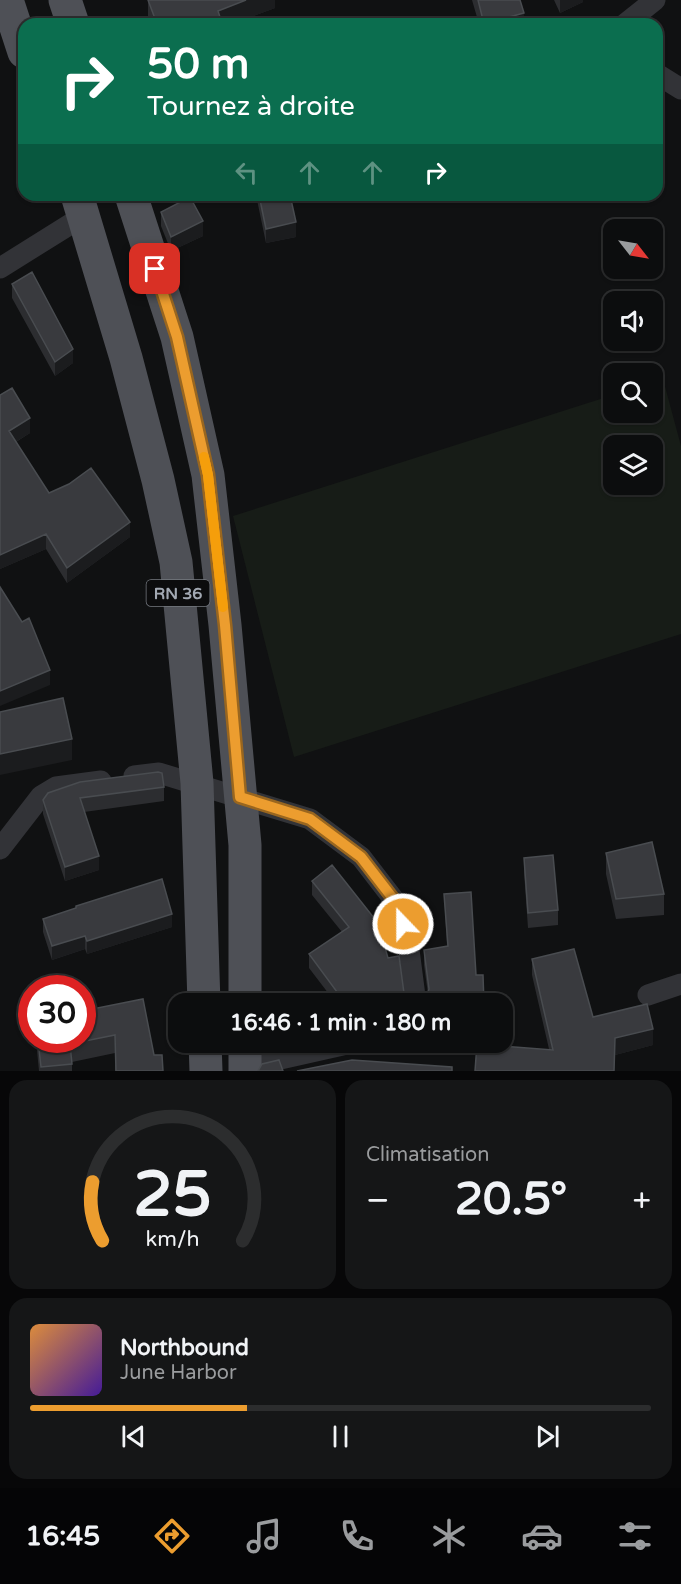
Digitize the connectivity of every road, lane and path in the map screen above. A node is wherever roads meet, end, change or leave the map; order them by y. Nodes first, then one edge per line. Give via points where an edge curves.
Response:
1 (7, 0) edge
2 (65, 0) edge
3 (655, 0) edge
4 (72, 18) edge
5 (633, 18) edge
6 (18, 34) edge
7 (663, 78) edge
8 (681, 89) edge
9 (140, 201) edge
10 (81, 205) edge
11 (0, 268) edge
12 (197, 783) junction
13 (240, 797) junction
14 (0, 849) edge
15 (681, 984) edge
16 (204, 993) edge
17 (245, 993) edge
18 (415, 993) edge
19 (648, 995) dead end
20 (205, 1053) edge
21 (288, 1053) edge
22 (245, 1060) edge
23 (206, 1071) edge

1 - 6 main road
2 - 4 main road
3 - 5 street
7 - 8 street
9 - 13 main road, RN 36 via 177,337 208,475
10 - 11 street
10 - 12 main road, RN 36 via 159,480 176,562
12 - 13 street
12 - 14 street via 159,773 56,787 40,796
12 - 16 main road, RN 36
13 - 17 main road, RN 36 via 245,845
13 - 18 street via 310,819 361,857 398,905
15 - 19 street
20 - 23 main road
21 - 22 street

